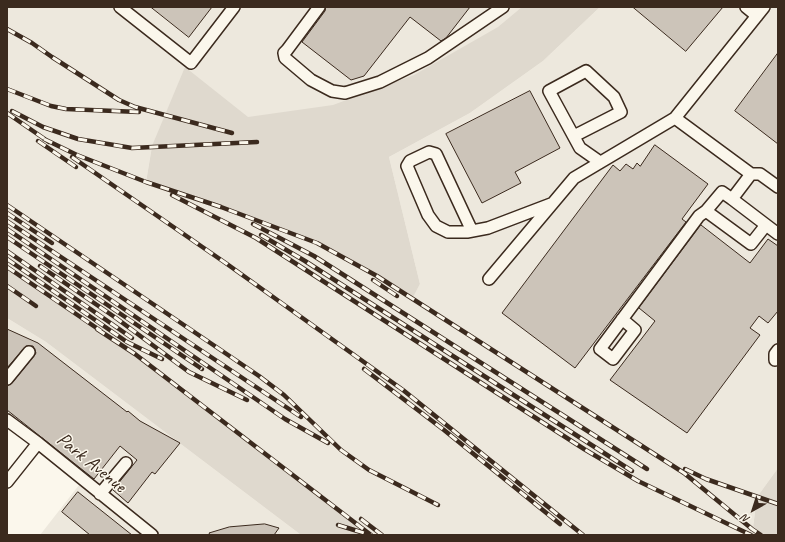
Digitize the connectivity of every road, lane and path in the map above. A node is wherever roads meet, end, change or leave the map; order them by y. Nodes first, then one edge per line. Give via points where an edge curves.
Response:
1 (120, 7) edge
2 (234, 7) edge
3 (319, 7) edge
4 (503, 7) edge
5 (746, 7) edge
6 (760, 11) edge
7 (675, 118) junction
8 (574, 136) junction
9 (600, 162) junction
10 (751, 174) junction
11 (778, 188) edge
12 (732, 199) junction
13 (552, 204) junction
14 (706, 211) junction
15 (766, 225) junction
16 (472, 231) junction
17 (778, 234) edge
18 (489, 279) dead end
19 (622, 319) dead end
20 (29, 352) dead end
21 (7, 379) edge
22 (7, 420) edge
23 (38, 443) junction
24 (126, 463) dead end
25 (7, 482) edge
26 (100, 494) junction
27 (152, 535) edge

1 - 2 street via 191,62
3 - 4 street via 284,53 284,58 311,80 332,91 346,93 380,82 428,58
5 - 6 street
6 - 7 street
7 - 9 street
7 - 10 street
8 - 8 street via 549,91 586,71 614,97 621,112
8 - 9 street via 580,148
9 - 13 street via 574,178
10 - 11 street via 760,174
10 - 12 street
12 - 14 street via 722,192
12 - 15 street
13 - 16 street via 488,228
13 - 18 street
14 - 15 street via 751,244
14 - 19 street via 699,216
15 - 17 street
16 - 16 street via 448,232 436,226 428,215 407,166 410,161 429,152 436,154
20 - 21 street
22 - 23 street, Park Avenue
23 - 25 street
23 - 26 street, Park Avenue
24 - 26 street
26 - 27 street, Park Avenue

